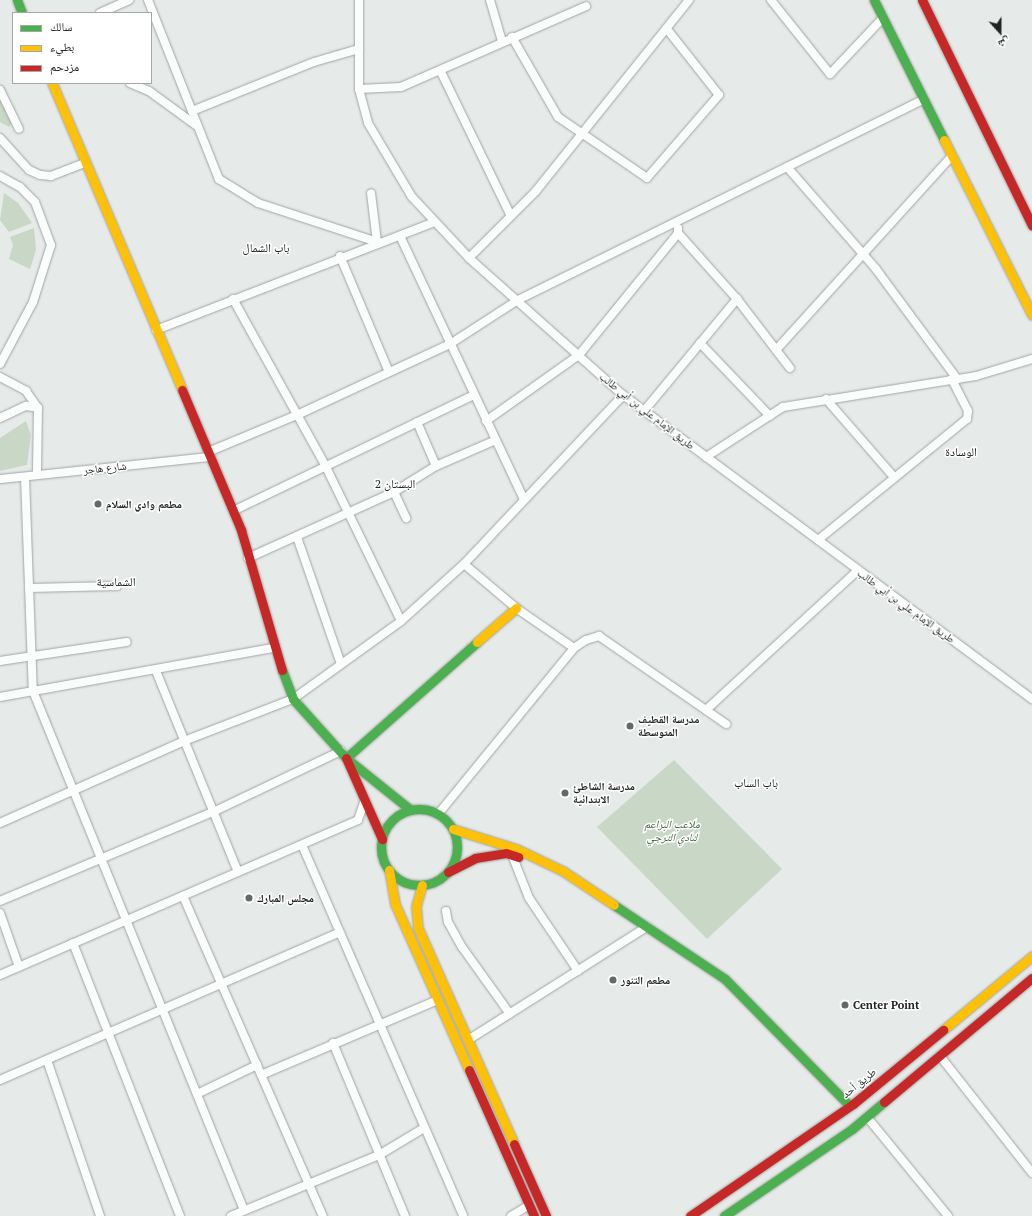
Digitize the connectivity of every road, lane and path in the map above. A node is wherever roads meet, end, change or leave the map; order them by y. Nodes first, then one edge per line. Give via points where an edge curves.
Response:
1 (17, 0) edge
2 (129, 0) edge
3 (148, 0) edge
4 (359, 0) edge
5 (490, 0) edge
6 (689, 0) edge
7 (771, 0) edge
8 (874, 0) edge
9 (922, 0) edge
10 (586, 6) dead end
11 (22, 12) edge
12 (102, 12) edge
13 (883, 18) junction
14 (666, 28) junction
15 (512, 37) junction
16 (502, 41) junction
17 (359, 49) junction
18 (441, 72) junction
19 (52, 84) edge
20 (133, 84) edge
21 (359, 89) junction
22 (0, 90) edge
23 (923, 100) junction
24 (192, 111) junction
25 (197, 126) junction
26 (19, 129) dead end
27 (582, 134) junction
28 (0, 138) edge
29 (951, 157) junction
30 (86, 163) junction
31 (787, 167) junction
32 (0, 176) edge
33 (371, 193) dead end
34 (511, 216) junction
35 (677, 221) junction
36 (435, 222) junction
37 (1032, 226) edge
38 (678, 233) junction
39 (400, 236) junction
40 (377, 242) junction
41 (863, 253) junction
42 (340, 256) junction
43 (469, 258) junction
44 (233, 299) junction
45 (737, 299) junction
46 (518, 300) junction
47 (1032, 315) edge
48 (156, 330) junction
49 (700, 343) junction
50 (450, 344) junction
51 (776, 350) junction
52 (579, 355) junction
53 (1032, 359) edge
54 (0, 364) edge
55 (790, 368) dead end
56 (389, 372) junction
57 (0, 377) edge
58 (954, 379) junction
59 (474, 395) junction
60 (623, 395) junction
61 (826, 399) junction
62 (38, 408) junction
63 (644, 411) junction
64 (297, 416) junction
65 (770, 416) junction
66 (0, 418) edge
67 (486, 421) junction
68 (417, 422) junction
69 (496, 440) junction
70 (209, 455) junction
71 (706, 457) junction
72 (436, 466) junction
73 (326, 467) junction
74 (25, 476) junction
75 (37, 476) junction
76 (893, 476) junction
77 (0, 479) edge
78 (394, 492) junction
79 (523, 498) junction
80 (232, 511) junction
81 (347, 514) junction
82 (406, 518) dead end
83 (297, 537) junction
84 (818, 540) junction
85 (248, 558) junction
86 (464, 564) junction
87 (858, 570) junction
88 (117, 586) dead end
89 (29, 588) junction
90 (516, 608) junction
91 (401, 621) junction
92 (127, 642) dead end
93 (273, 648) junction
94 (574, 648) junction
95 (31, 654) junction
96 (0, 661) edge
97 (341, 664) junction
98 (156, 671) junction
99 (33, 691) junction
100 (0, 697) edge
101 (293, 699) junction
102 (1032, 699) edge
103 (706, 710) junction
104 (726, 724) dead end
105 (184, 741) junction
106 (344, 754) junction
107 (73, 789) junction
108 (364, 800) junction
109 (411, 810) junction
110 (213, 812) junction
111 (439, 813) junction
112 (0, 823) edge
113 (453, 829) junction
114 (382, 838) junction
115 (302, 845) junction
116 (512, 855) junction
117 (101, 858) junction
118 (389, 870) junction
119 (563, 871) junction
120 (238, 872) junction
121 (448, 872) junction
122 (422, 885) junction
123 (183, 896) junction
124 (0, 901) edge
125 (446, 911) dead end
126 (0, 913) edge
127 (126, 920) junction
128 (647, 927) junction
129 (338, 933) junction
130 (73, 943) junction
131 (1032, 956) edge
132 (19, 966) junction
133 (578, 971) junction
134 (0, 975) edge
135 (1032, 978) edge
136 (222, 984) junction
137 (438, 1000) junction
138 (162, 1010) junction
139 (510, 1014) junction
140 (378, 1023) junction
141 (108, 1033) junction
142 (468, 1040) junction
143 (333, 1043) junction
144 (940, 1056) junction
145 (47, 1060) junction
146 (257, 1065) junction
147 (262, 1074) junction
148 (0, 1080) edge
149 (197, 1094) junction
150 (850, 1106) junction
151 (867, 1117) junction
152 (424, 1128) junction
153 (379, 1155) junction
154 (1029, 1162) edge
155 (1032, 1173) edge
156 (308, 1181) junction
157 (529, 1205) junction
158 (244, 1210) junction
159 (100, 1216) edge
160 (180, 1216) edge
161 (231, 1216) edge
162 (323, 1216) edge
163 (405, 1216) edge
164 (463, 1216) edge
165 (511, 1216) edge
166 (534, 1216) edge
167 (546, 1216) edge
168 (690, 1216) edge
169 (724, 1216) edge
170 (948, 1216) edge

1 - 11 street
2 - 12 street
3 - 24 street
4 - 17 street, طريق الإمام علي بن أبي طالب
5 - 16 street
6 - 14 street
7 - 13 street via 830,74
8 - 13 street
9 - 37 street
10 - 15 street
13 - 23 street
14 - 27 street
14 - 27 street via 719,95 647,178
15 - 16 street
15 - 27 street via 558,117
16 - 18 street
17 - 21 street, طريق الإمام علي بن أبي طالب
17 - 24 street via 314,62
18 - 21 street via 401,88
18 - 34 street
19 - 30 street
20 - 25 street via 149,90
21 - 36 street, طريق الإمام علي بن أبي طالب via 368,123 390,165
22 - 26 street
23 - 29 street
23 - 31 street, شارع هاجر
24 - 25 street
25 - 40 street via 218,179 258,203
27 - 34 street via 536,191
28 - 30 street via 29,170 40,175 51,176
29 - 41 street
29 - 47 street
30 - 48 street
31 - 35 street, شارع هاجر
31 - 41 street
32 - 54 street via 20,187 35,202 51,245 33,302
33 - 40 street
34 - 43 street
35 - 38 street
35 - 46 street, شارع هاجر
36 - 39 street
36 - 43 street, طريق الإمام علي بن أبي طالب
38 - 45 street
38 - 52 street
39 - 40 street
39 - 50 street
40 - 42 street
41 - 51 street
41 - 58 street
42 - 44 street
42 - 56 street
43 - 46 street, طريق الإمام علي بن أبي طالب
44 - 48 street
44 - 64 street
45 - 49 street
45 - 51 street
46 - 50 street, شارع هاجر
46 - 52 street, طريق الإمام علي بن أبي طالب
48 - 70 street
49 - 63 street
49 - 65 street
50 - 56 street, شارع هاجر
50 - 59 street
51 - 55 street
52 - 60 street, طريق الإمام علي بن أبي طالب
52 - 67 street
53 - 58 street
56 - 64 street, شارع هاجر
57 - 62 street via 26,391
58 - 61 street
58 - 76 street via 969,416
59 - 67 street
59 - 68 street
60 - 63 street, طريق الإمام علي بن أبي طالب
60 - 79 street
61 - 65 street via 783,407
61 - 76 street
62 - 66 street via 26,406
62 - 75 street
63 - 71 street, طريق الإمام علي بن أبي طالب
64 - 70 street, شارع هاجر
64 - 73 street
65 - 71 street
67 - 69 street
68 - 72 street
68 - 73 street
69 - 72 street
69 - 79 street
70 - 75 street, شارع هاجر
70 - 80 street
71 - 84 street, طريق الإمام علي بن أبي طالب
72 - 78 street
73 - 80 street
73 - 81 street
74 - 75 street, شارع هاجر
74 - 77 street, شارع هاجر
74 - 89 street
76 - 84 street
78 - 81 street
78 - 82 street
79 - 86 street
80 - 85 street
81 - 83 street
81 - 91 street
83 - 85 street
83 - 97 street
84 - 87 street, طريق الإمام علي بن أبي طالب
85 - 93 street
86 - 90 street
86 - 91 street
87 - 102 street, طريق الإمام علي بن أبي طالب
87 - 103 street
88 - 89 street
89 - 95 street
90 - 94 street
90 - 106 street
91 - 97 street
92 - 95 street
93 - 98 street
93 - 101 street
94 - 103 street via 599,636
94 - 111 street
95 - 96 street
95 - 99 street
97 - 101 street
98 - 99 street
98 - 105 street
99 - 100 street
99 - 107 street
101 - 105 street
101 - 106 street
103 - 104 street
105 - 107 street
105 - 110 street
106 - 108 street
106 - 109 street
106 - 110 street
107 - 112 street
107 - 117 street
108 - 114 street
108 - 115 street via 358,820
109 - 111 street
109 - 114 street via 393,820
110 - 117 street
110 - 120 street
111 - 113 street
113 - 119 street via 518,849
113 - 121 street via 456,855
114 - 118 street via 381,850
115 - 120 street
115 - 129 street
116 - 119 street
116 - 121 street via 475,858
116 - 133 street via 529,898
117 - 124 street
117 - 127 street
118 - 122 street via 404,882
118 - 137 street via 395,904
119 - 128 street
120 - 123 street
121 - 122 street via 435,881
122 - 142 street via 416,906 418,928
123 - 127 street
123 - 136 street
125 - 139 street via 448,922 462,947
126 - 132 street
127 - 130 street
127 - 138 street
128 - 133 street
128 - 150 street via 724,979
129 - 136 street
129 - 140 street
130 - 132 street
130 - 141 street
131 - 150 street, طريق أحد
132 - 134 street
133 - 139 street
135 - 144 street
136 - 138 street
136 - 146 street
137 - 140 street
137 - 157 street
138 - 141 street
138 - 149 street
139 - 142 street
140 - 143 street
140 - 152 street
141 - 145 street
141 - 160 street
142 - 167 street
143 - 147 street
143 - 153 street
144 - 151 street
144 - 154 street
145 - 148 street
145 - 159 street
146 - 147 street
146 - 149 street
147 - 156 street
149 - 158 street
150 - 168 street, طريق أحد
151 - 169 street
151 - 170 street
152 - 153 street
152 - 164 street
153 - 156 street
153 - 163 street
154 - 155 street
156 - 158 street
156 - 162 street
157 - 165 street
157 - 166 street
158 - 161 street

